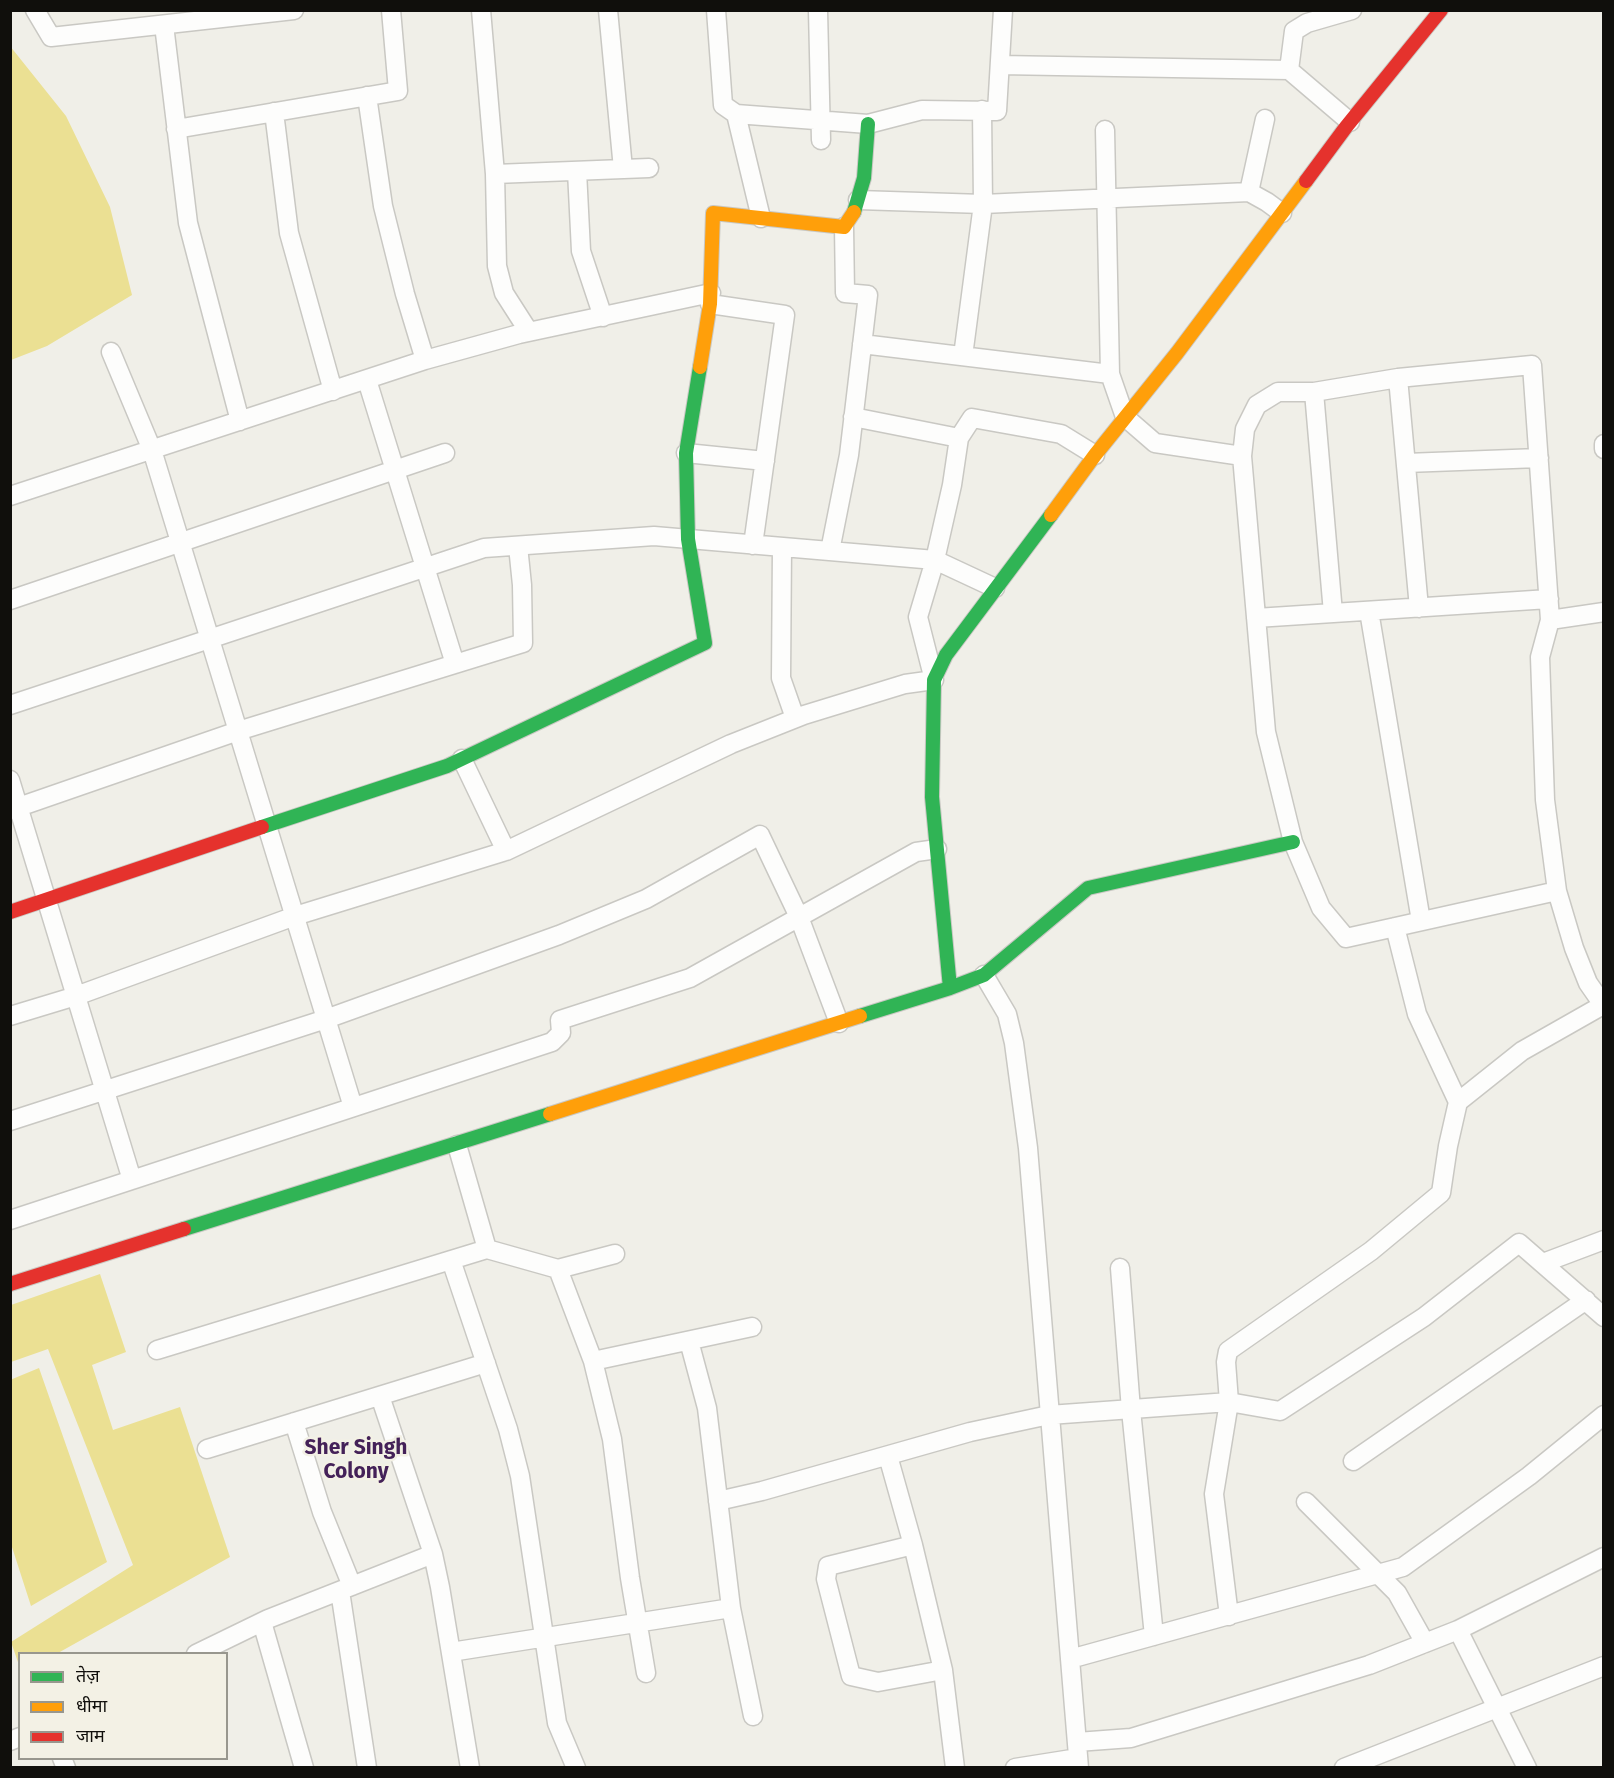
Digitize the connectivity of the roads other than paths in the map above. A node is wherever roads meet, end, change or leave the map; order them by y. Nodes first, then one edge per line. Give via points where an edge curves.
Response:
1 (34, 10) edge
2 (294, 10) edge
3 (391, 10) edge
4 (481, 10) edge
5 (609, 10) edge
6 (716, 10) edge
7 (818, 10) edge
8 (1003, 10) edge
9 (1352, 10) edge
10 (1441, 10) edge
11 (220, 14) edge
12 (164, 25) junction
13 (1000, 65) junction
14 (1289, 70) junction
15 (367, 96) junction
16 (982, 110) junction
17 (274, 112) junction
18 (736, 114) junction
19 (1265, 119) dead end
20 (820, 120) junction
21 (1350, 122) junction
22 (868, 124) junction
23 (176, 129) junction
24 (1105, 130) dead end
25 (821, 140) dead end
26 (649, 168) dead end
27 (623, 169) junction
28 (577, 171) junction
29 (495, 174) junction
30 (1249, 192) junction
31 (1108, 199) junction
32 (858, 200) junction
33 (983, 204) junction
34 (1282, 213) junction
35 (761, 218) junction
36 (844, 227) junction
37 (711, 299) junction
38 (603, 316) junction
39 (529, 332) junction
40 (862, 344) junction
41 (111, 352) dead end
42 (963, 356) junction
43 (424, 360) junction
44 (1110, 375) junction
45 (1398, 378) junction
46 (367, 380) junction
47 (333, 391) junction
48 (1314, 393) junction
49 (853, 417) junction
50 (1125, 417) junction
51 (240, 421) junction
52 (959, 438) junction
53 (152, 450) junction
54 (445, 453) dead end
55 (686, 453) junction
56 (1095, 455) junction
57 (1242, 456) junction
58 (1539, 458) junction
59 (765, 461) junction
60 (1406, 463) junction
61 (394, 470) junction
62 (10, 496) edge
63 (688, 539) junction
64 (180, 543) junction
65 (753, 545) junction
66 (518, 546) junction
67 (782, 547) junction
68 (830, 551) junction
69 (935, 560) junction
70 (425, 568) junction
71 (995, 588) junction
72 (1549, 599) junction
73 (10, 600) edge
74 (1419, 608) junction
75 (1369, 611) junction
76 (1604, 612) edge
77 (1333, 613) junction
78 (1256, 618) junction
79 (1550, 620) junction
80 (210, 638) junction
81 (455, 664) junction
82 (934, 680) junction
83 (10, 705) edge
84 (795, 718) junction
85 (238, 731) junction
86 (462, 759) junction
87 (10, 780) edge
88 (15, 809) edge
89 (267, 825) junction
90 (1293, 842) junction
91 (936, 849) junction
92 (506, 851) junction
93 (1557, 891) junction
94 (47, 900) junction
95 (10, 912) edge
96 (295, 916) junction
97 (799, 917) junction
98 (1421, 921) junction
99 (1395, 927) junction
100 (984, 975) junction
101 (950, 988) junction
102 (76, 996) junction
103 (1600, 997) edge
104 (10, 1016) edge
105 (326, 1019) junction
106 (839, 1023) junction
107 (105, 1091) junction
108 (1458, 1102) junction
109 (353, 1107) junction
110 (10, 1121) edge
111 (457, 1144) junction
112 (132, 1180) junction
113 (10, 1220) edge
114 (1604, 1240) edge
115 (487, 1249) junction
116 (615, 1254) dead end
117 (451, 1260) junction
118 (1543, 1263) junction
119 (1120, 1268) dead end
120 (558, 1269) junction
121 (10, 1284) edge
122 (1586, 1300) junction
123 (1604, 1317) edge
124 (752, 1327) dead end
125 (689, 1341) junction
126 (157, 1350) dead end
127 (593, 1361) junction
128 (486, 1363) junction
129 (380, 1396) junction
130 (1229, 1402) junction
131 (1131, 1410) junction
132 (1049, 1415) junction
133 (1604, 1415) edge
134 (294, 1422) junction
135 (207, 1449) dead end
136 (888, 1456) junction
137 (1353, 1461) dead end
138 (718, 1501) junction
139 (1306, 1502) dead end
140 (913, 1545) junction
141 (433, 1554) junction
142 (1604, 1557) edge
143 (1379, 1572) junction
144 (346, 1588) junction
145 (731, 1608) junction
146 (1229, 1616) junction
147 (262, 1622) junction
148 (637, 1622) junction
149 (1458, 1630) junction
150 (1154, 1636) junction
151 (544, 1637) junction
152 (1425, 1643) junction
153 (198, 1652) edge
154 (451, 1652) junction
155 (1070, 1659) junction
156 (1604, 1666) edge
157 (942, 1670) junction
158 (646, 1673) dead end
159 (1496, 1707) junction
160 (753, 1716) dead end
161 (1078, 1756) edge
162 (304, 1767) edge
163 (366, 1767) edge
164 (470, 1767) edge
165 (576, 1767) edge
166 (955, 1767) edge
167 (1015, 1767) edge
168 (1344, 1767) edge
169 (1527, 1767) edge

1 - 12 street via 51,37
2 - 11 street
3 - 15 street via 398,91
4 - 29 street
5 - 27 street
6 - 18 street via 723,105
7 - 20 street
8 - 13 street
9 - 14 street via 1307,23 1294,31
10 - 21 street
11 - 12 street
12 - 23 street
13 - 14 street
13 - 16 street via 997,111
14 - 21 street
15 - 17 street
15 - 43 street via 383,206
16 - 22 street via 922,110
16 - 33 street
17 - 23 street
17 - 47 street via 290,233
18 - 20 street
18 - 35 street
19 - 30 street
20 - 22 street
20 - 25 street
21 - 34 street
22 - 32 street
23 - 51 street via 188,224
24 - 31 street
26 - 27 street
27 - 28 street
28 - 29 street
28 - 38 street via 581,251
29 - 39 street via 497,266 504,293
30 - 31 street
30 - 34 street
31 - 33 street
31 - 44 street
32 - 33 street
32 - 36 street via 852,219
33 - 42 street
34 - 50 street
35 - 36 street
35 - 37 street via 713,213
36 - 40 street via 845,293 868,295
37 - 38 street
37 - 55 street
37 - 59 street via 784,315
38 - 39 street
39 - 43 street
40 - 42 street
40 - 49 street
41 - 53 street
42 - 44 street
43 - 46 street
44 - 50 street
45 - 48 street
45 - 58 street via 1532,365
45 - 60 street
46 - 47 street
46 - 61 street
47 - 51 street
48 - 57 street via 1278,392 1257,405 1245,429
48 - 77 street
49 - 52 street
49 - 68 street
50 - 56 street
50 - 57 street via 1155,443
51 - 53 street
52 - 56 street via 972,418 1061,434
52 - 69 street
53 - 62 street
53 - 64 street
54 - 61 street
55 - 59 street
55 - 63 street
56 - 71 street
57 - 78 street
58 - 60 street
58 - 72 street
59 - 65 street
60 - 74 street
61 - 64 street
61 - 70 street
63 - 65 street
63 - 66 street via 654,536
63 - 86 street via 705,643
64 - 73 street
64 - 80 street
65 - 67 street
66 - 70 street via 483,548
66 - 81 street via 523,643
67 - 68 street
67 - 84 street via 782,678
68 - 69 street
69 - 71 street
69 - 82 street via 918,617
70 - 80 street
70 - 81 street
71 - 82 street via 946,655
72 - 74 street
72 - 79 street
74 - 75 street
75 - 77 street
75 - 98 street
76 - 79 street
77 - 78 street
78 - 90 street via 1266,732
79 - 93 street via 1540,657 1545,800
80 - 83 street
80 - 85 street
81 - 85 street
82 - 84 street via 905,684
82 - 91 street via 932,797
84 - 92 street via 731,744
85 - 88 street
85 - 89 street
86 - 89 street
86 - 92 street
87 - 88 street
88 - 94 street
89 - 94 street
89 - 96 street
90 - 99 street via 1321,908 1346,938
90 - 100 street via 1088,888
91 - 97 street via 916,852
91 - 101 street
92 - 96 street
93 - 98 street
93 - 103 street via 1574,948
94 - 95 street
94 - 102 street
96 - 102 street
96 - 105 street
97 - 105 street via 760,835 646,899 559,935
97 - 106 street
97 - 109 street via 690,978 560,1020 561,1033 552,1042
98 - 99 street
99 - 108 street via 1416,1014
100 - 101 street
100 - 132 street via 1007,1014 1014,1043 1028,1148
101 - 106 street
102 - 104 street
102 - 107 street
103 - 108 street
105 - 107 street
105 - 109 street
106 - 111 street
107 - 110 street
107 - 112 street
108 - 130 street via 1441,1193 1371,1251 1232,1347 1226,1362
109 - 112 street
111 - 115 street
111 - 121 street
112 - 113 street
114 - 118 street
115 - 117 street
115 - 120 street
116 - 120 street
117 - 126 street
117 - 128 street
118 - 122 street
118 - 130 street via 1519,1243 1424,1317 1280,1411
119 - 131 street
120 - 127 street
122 - 123 street
122 - 137 street
124 - 125 street
125 - 127 street
125 - 138 street via 707,1408
127 - 148 street via 612,1439
128 - 129 street
128 - 151 street via 520,1476
129 - 134 street
129 - 141 street
130 - 131 street
130 - 146 street via 1214,1494
131 - 132 street
131 - 150 street
132 - 136 street via 970,1432
132 - 155 street
133 - 143 street via 1431,1548 1403,1567
134 - 135 street
134 - 144 street
136 - 138 street
136 - 140 street
138 - 145 street
139 - 143 street
140 - 157 street
140 - 157 street via 828,1566 825,1579 851,1676 878,1682
141 - 144 street
141 - 154 street
142 - 149 street
143 - 146 street
143 - 152 street via 1397,1593
144 - 147 street
144 - 163 street
145 - 148 street
145 - 160 street
146 - 150 street
147 - 153 street
147 - 162 street
148 - 151 street
148 - 158 street
149 - 152 street
149 - 159 street
150 - 155 street
151 - 154 street
151 - 165 street via 557,1723
152 - 161 street via 1369,1665
154 - 164 street
155 - 161 street
156 - 159 street
157 - 166 street
159 - 168 street
159 - 169 street
161 - 167 street

